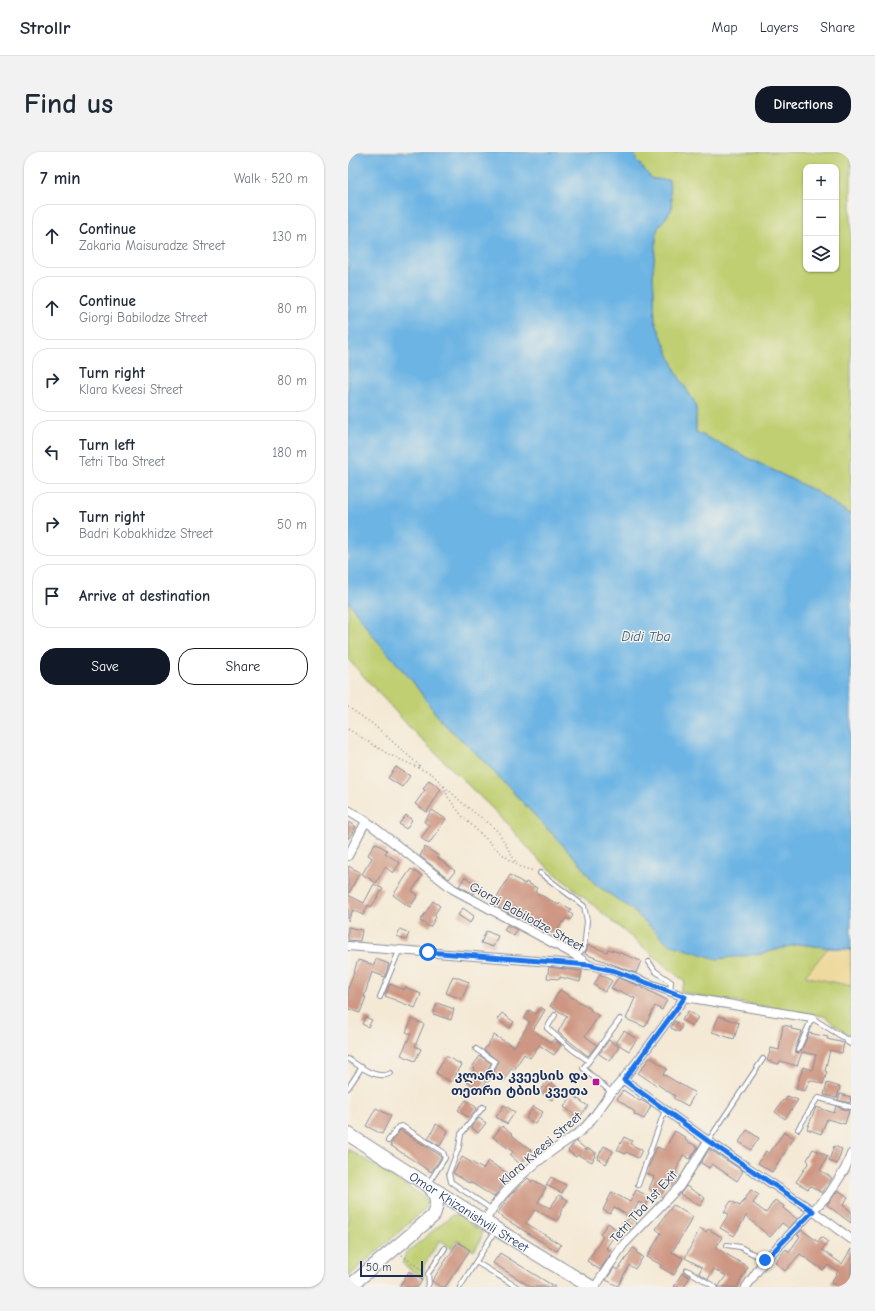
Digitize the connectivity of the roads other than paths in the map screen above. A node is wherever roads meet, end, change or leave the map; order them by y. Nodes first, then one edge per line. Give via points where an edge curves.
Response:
1 (348, 810) edge
2 (366, 821) junction
3 (348, 856) edge
4 (540, 873) road end
5 (348, 946) edge
6 (399, 950) junction
7 (575, 955) junction
8 (649, 962) dead end
9 (589, 965) junction
10 (670, 992) junction
11 (380, 997) dead end
12 (685, 997) junction
13 (555, 1015) dead end
14 (812, 1018) junction
15 (620, 1019) dead end
16 (850, 1042) edge
17 (476, 1049) dead end
18 (798, 1050) dead end
19 (763, 1059) dead end
20 (348, 1060) edge
21 (589, 1061) junction
22 (362, 1067) junction
23 (391, 1074) dead end
24 (487, 1078) dead end
25 (624, 1080) junction
26 (348, 1088) edge
27 (612, 1093) junction
28 (483, 1107) dead end
29 (851, 1107) edge
30 (665, 1110) junction
31 (798, 1129) dead end
32 (348, 1134) edge
33 (388, 1141) dead end
34 (708, 1141) junction
35 (851, 1154) edge
36 (428, 1185) junction
37 (638, 1185) dead end
38 (463, 1207) junction
39 (491, 1208) junction
40 (813, 1211) junction
41 (433, 1216) junction
42 (485, 1221) junction
43 (496, 1229) junction
44 (851, 1240) edge
45 (727, 1245) dead end
46 (445, 1248) dead end
47 (765, 1260) junction
48 (476, 1262) junction
49 (687, 1270) dead end
50 (510, 1282) junction
51 (349, 1287) edge
52 (427, 1287) edge
53 (460, 1287) edge
54 (507, 1287) edge
55 (517, 1287) edge
56 (591, 1287) edge
57 (595, 1287) edge
58 (715, 1287) edge
59 (746, 1287) edge

1 - 2 street, Giorgi Babilodze Street
2 - 3 street
2 - 7 street, Giorgi Babilodze Street via 453,889
4 - 7 lane via 584,906 587,921 584,949
5 - 6 street
6 - 9 street
6 - 11 lane
7 - 9 street, Giorgi Babilodze Street
8 - 10 lane via 655,971 671,982
9 - 10 street, Giorgi Babilodze Street via 615,971
10 - 12 street, Giorgi Babilodze Street
12 - 14 street, Giorgi Babilodze Street
12 - 25 street, Klara Kveesi Street
13 - 21 lane via 547,1028
14 - 16 lane, Giorgi Babilodze Street
14 - 18 lane
15 - 21 lane
17 - 24 lane via 495,1062
19 - 34 lane
20 - 22 lane
21 - 27 lane via 583,1068
22 - 23 lane via 378,1075
22 - 26 lane
25 - 27 street, Klara Kveesi Street
25 - 30 street
27 - 39 street, Klara Kveesi Street via 582,1130 523,1174
28 - 39 lane via 461,1134 449,1174 451,1182
29 - 31 lane via 819,1098
30 - 34 street
30 - 37 lane
32 - 36 main road, Omar Khizanishvili Street
33 - 36 lane via 398,1127 402,1126 443,1152 445,1158
34 - 40 street
34 - 57 street, Tetri Tba 1st Exit via 680,1186 623,1245
35 - 40 street via 829,1194
36 - 38 main road, Omar Khizanishvili Street
36 - 41 main road via 436,1195
38 - 41 main road via 451,1207
38 - 42 main road, Omar Khizanishvili Street
39 - 42 street, Klara Kveesi Street
40 - 44 street
40 - 47 street
41 - 51 main road
42 - 43 main road, Omar Khizanishvili Street
43 - 48 lane
43 - 56 main road, Omar Khizanishvili Street via 578,1282
45 - 47 lane via 740,1247
46 - 52 lane via 428,1274
47 - 59 street
48 - 50 lane
48 - 53 lane
49 - 58 lane
50 - 54 lane
50 - 55 lane

